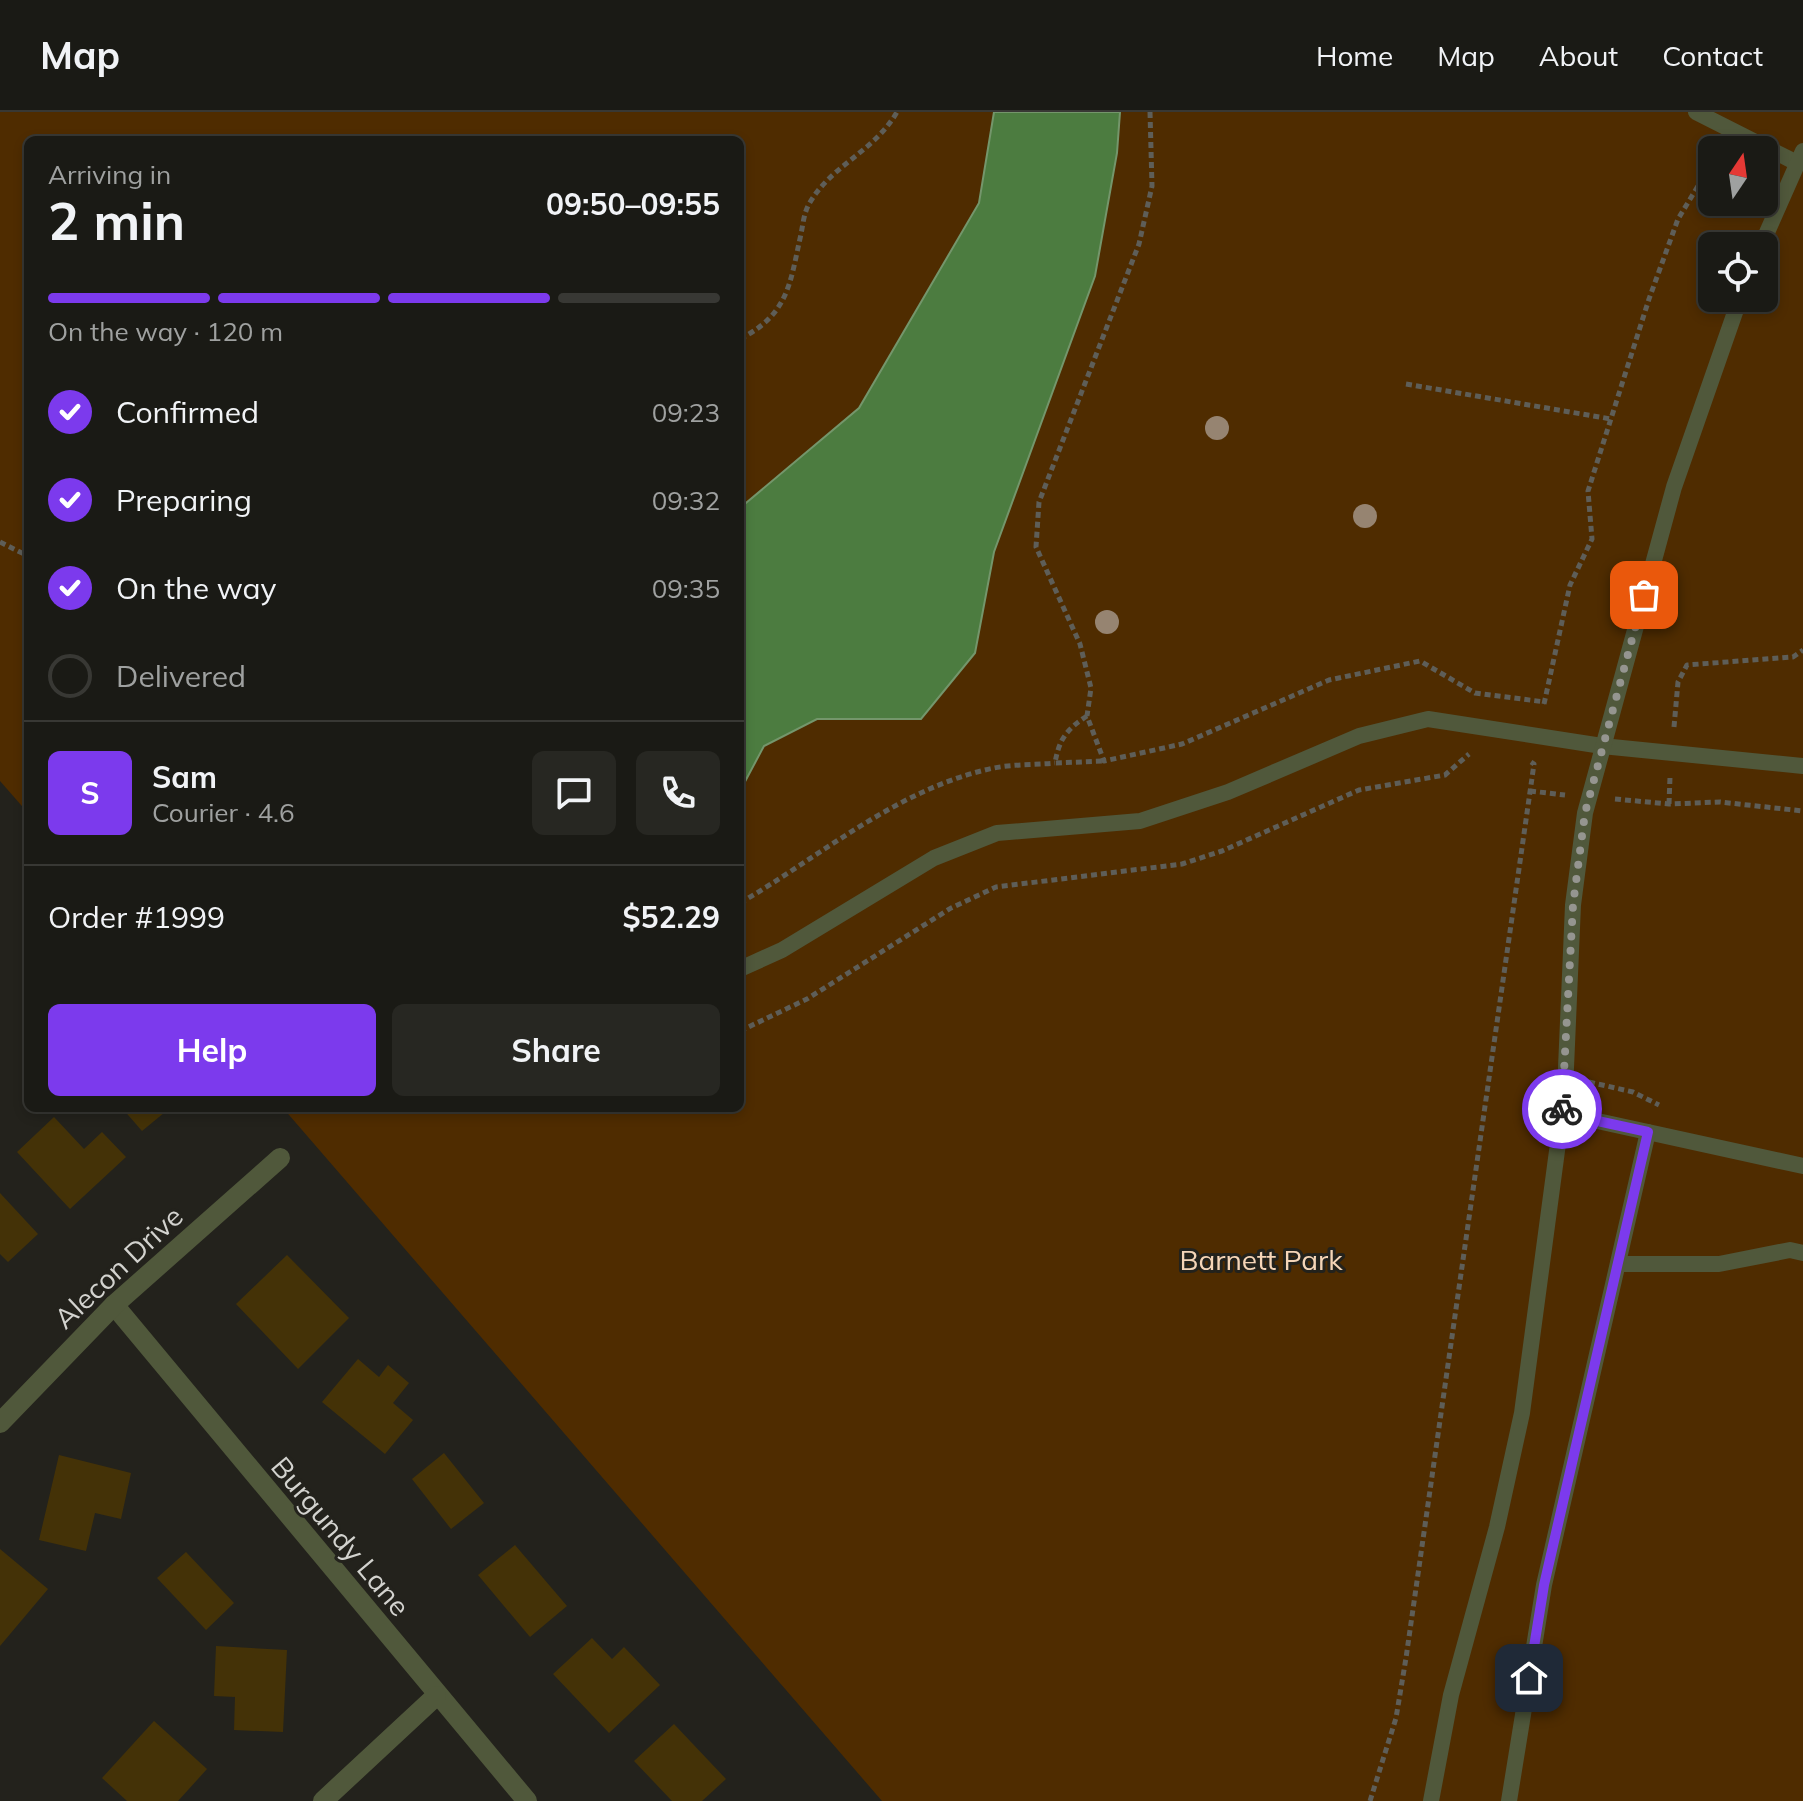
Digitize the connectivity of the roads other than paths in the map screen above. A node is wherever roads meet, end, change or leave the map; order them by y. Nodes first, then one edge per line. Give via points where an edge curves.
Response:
1 (1696, 112) edge
2 (1800, 157) edge
3 (1767, 232) edge
4 (1735, 312) edge
5 (1602, 746) junction
6 (1803, 766) edge
7 (744, 967) edge
8 (1561, 1113) junction
9 (1648, 1132) junction
10 (280, 1158) dead end
11 (1803, 1166) edge
12 (1803, 1253) edge
13 (1618, 1264) junction
14 (114, 1305) junction
15 (0, 1423) edge
16 (436, 1696) junction
17 (323, 1801) edge
18 (527, 1801) edge
19 (1431, 1801) edge
20 (1509, 1801) edge

1 - 2 lane
2 - 3 lane
4 - 5 lane via 1674,487
5 - 6 lane
5 - 7 lane via 1428,719 1359,736 1228,792 1140,821 997,833 934,858 782,950
5 - 8 lane via 1573,905
8 - 9 lane
8 - 19 lane via 1522,1413 1451,1695
9 - 11 lane
9 - 13 lane
10 - 14 street, Alecon Drive
12 - 13 lane via 1790,1250 1719,1264
13 - 20 lane via 1544,1585
14 - 15 street, Alecon Drive
14 - 16 street, Burgundy Lane
16 - 17 street
16 - 18 street, Burgundy Lane

